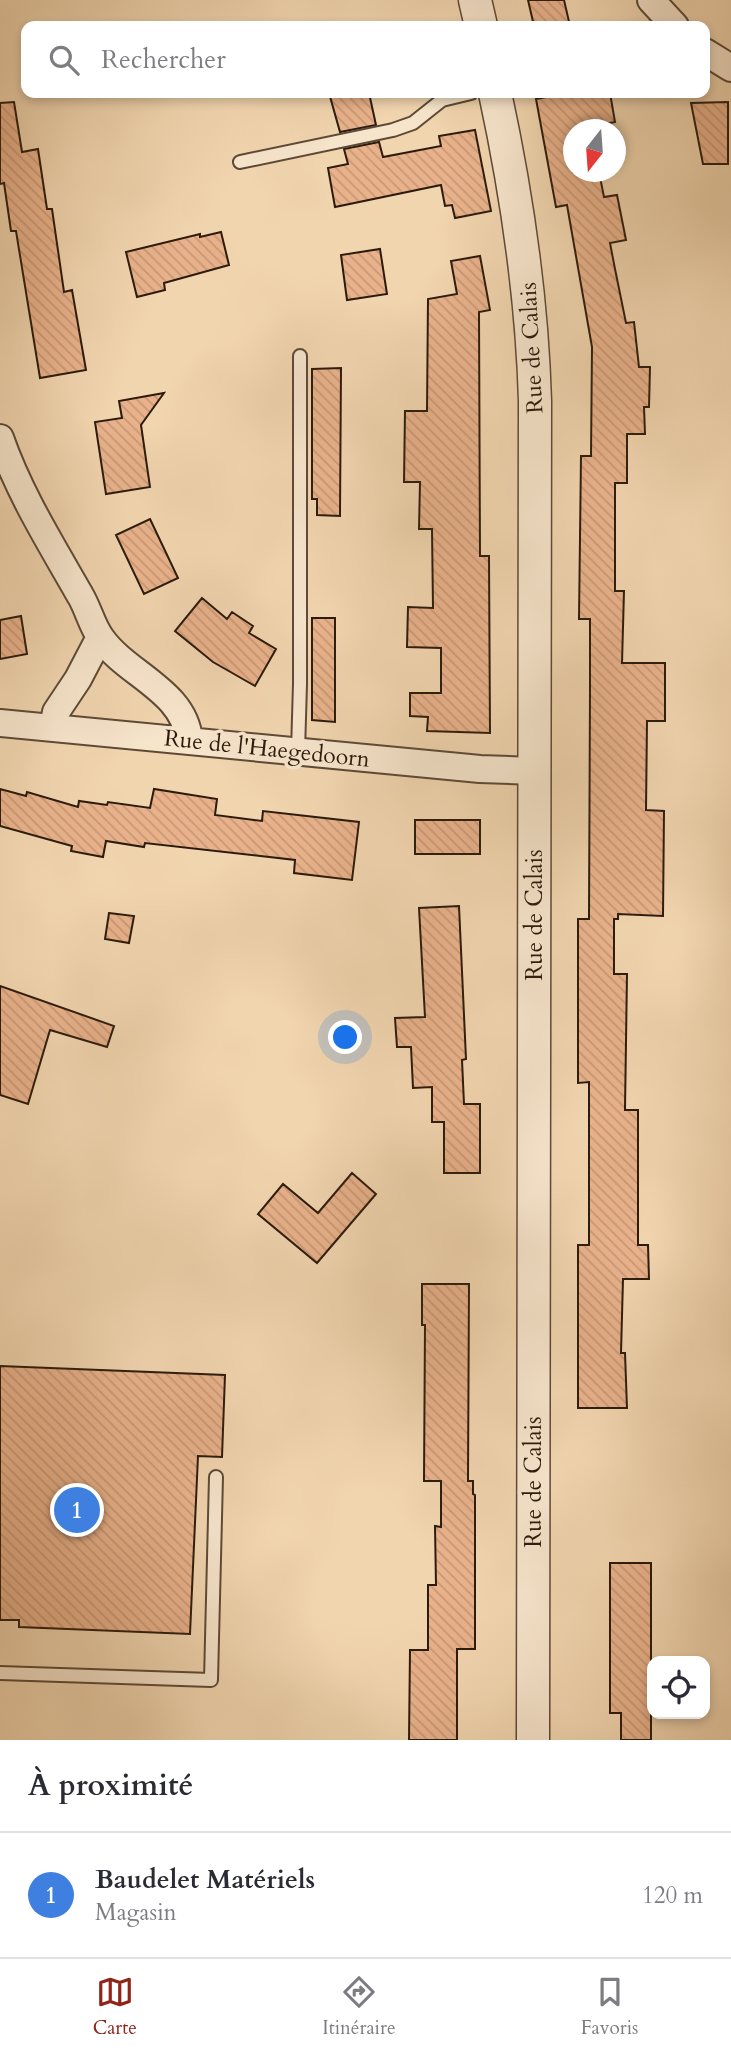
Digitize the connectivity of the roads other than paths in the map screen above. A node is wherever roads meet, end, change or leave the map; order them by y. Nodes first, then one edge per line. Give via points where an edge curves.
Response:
1 (475, 0) edge
2 (651, 0) edge
3 (480, 21) edge
4 (670, 21) edge
5 (710, 55) edge
6 (731, 68) edge
7 (450, 98) edge
8 (496, 98) edge
9 (240, 162) dead end
10 (300, 356) dead end
11 (0, 438) edge
12 (100, 637) junction
13 (0, 723) edge
14 (53, 728) junction
15 (189, 740) junction
16 (298, 751) junction
17 (534, 771) junction
18 (216, 1477) dead end
19 (0, 1673) edge
20 (533, 1740) edge

1 - 3 street
2 - 4 street
5 - 6 street
7 - 9 lane via 393,130
8 - 17 street, Rue de Calais via 519,216 532,335
10 - 16 lane
11 - 12 street via 23,492
12 - 14 street via 56,712
12 - 15 street via 178,708 188,726
13 - 14 street, Rue de l'Haegedoorn
14 - 15 street, Rue de l'Haegedoorn
15 - 16 street, Rue de l'Haegedoorn
16 - 17 street, Rue de l'Haegedoorn
17 - 20 street, Rue de Calais
18 - 19 lane via 211,1681

